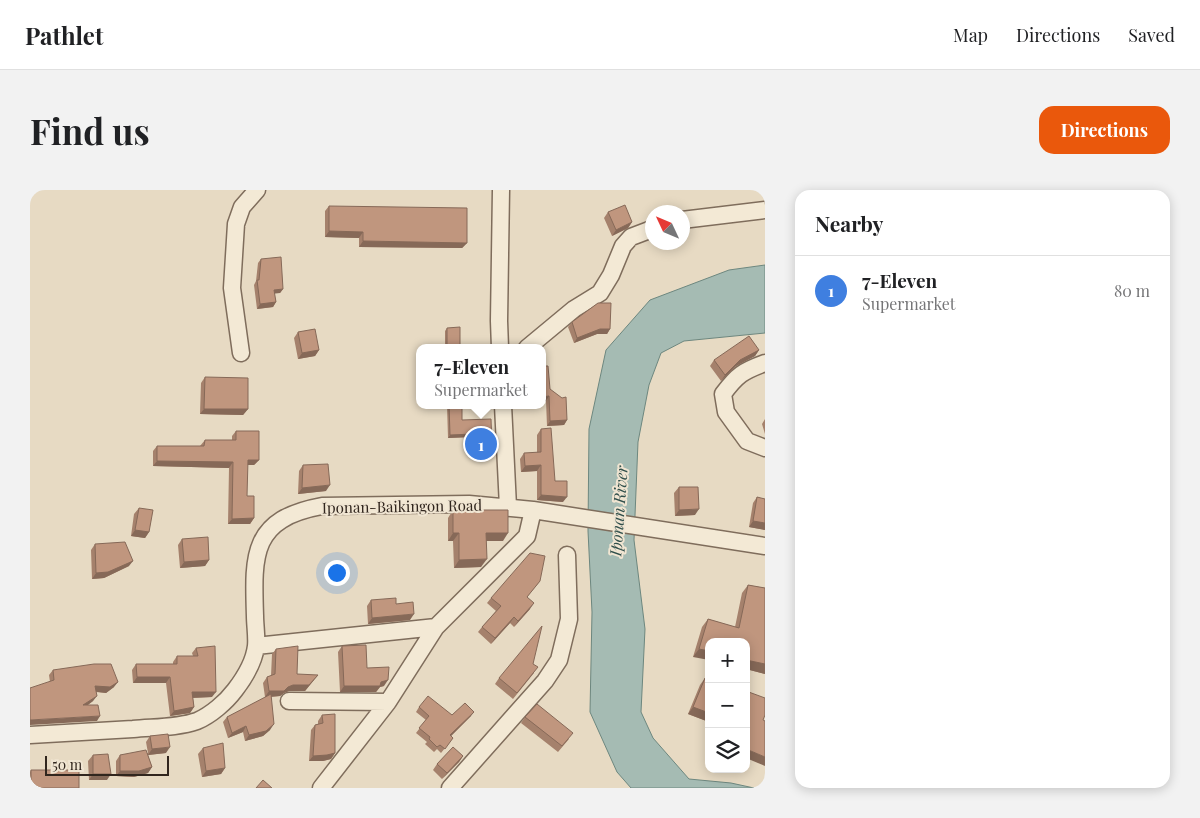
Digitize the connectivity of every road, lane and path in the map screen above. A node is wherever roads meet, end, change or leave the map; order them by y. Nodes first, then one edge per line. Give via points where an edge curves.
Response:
1 (257, 190) edge
2 (500, 190) edge
3 (765, 210) edge
4 (690, 219) edge
5 (645, 231) edge
6 (500, 344) edge
7 (532, 344) edge
8 (241, 353) dead end
9 (765, 363) edge
10 (503, 409) edge
11 (765, 448) edge
12 (508, 507) junction
13 (533, 510) junction
14 (765, 546) edge
15 (568, 555) dead end
16 (436, 627) junction
17 (256, 646) junction
18 (289, 701) dead end
19 (388, 702) junction
20 (30, 735) edge
21 (321, 788) edge
22 (450, 788) edge

1 - 8 street via 242,207 236,224 232,288
2 - 6 street
3 - 4 street
5 - 7 street via 631,237 623,246 600,293 574,309
9 - 11 street via 734,378 723,394 726,412 742,435 747,441
10 - 12 street
12 - 13 street, Iponan-Baikingon Road
12 - 17 street, Iponan-Baikingon Road via 469,504 322,506 296,512 280,520 267,532 255,560
13 - 14 street, Iponan-Baikingon Road
13 - 16 street via 527,536
15 - 22 street via 568,619 559,660 545,681
16 - 17 street
16 - 19 street
17 - 20 street, Iponan-Baikingon Road via 250,668 231,696 197,721 172,726
18 - 19 street
19 - 21 street

